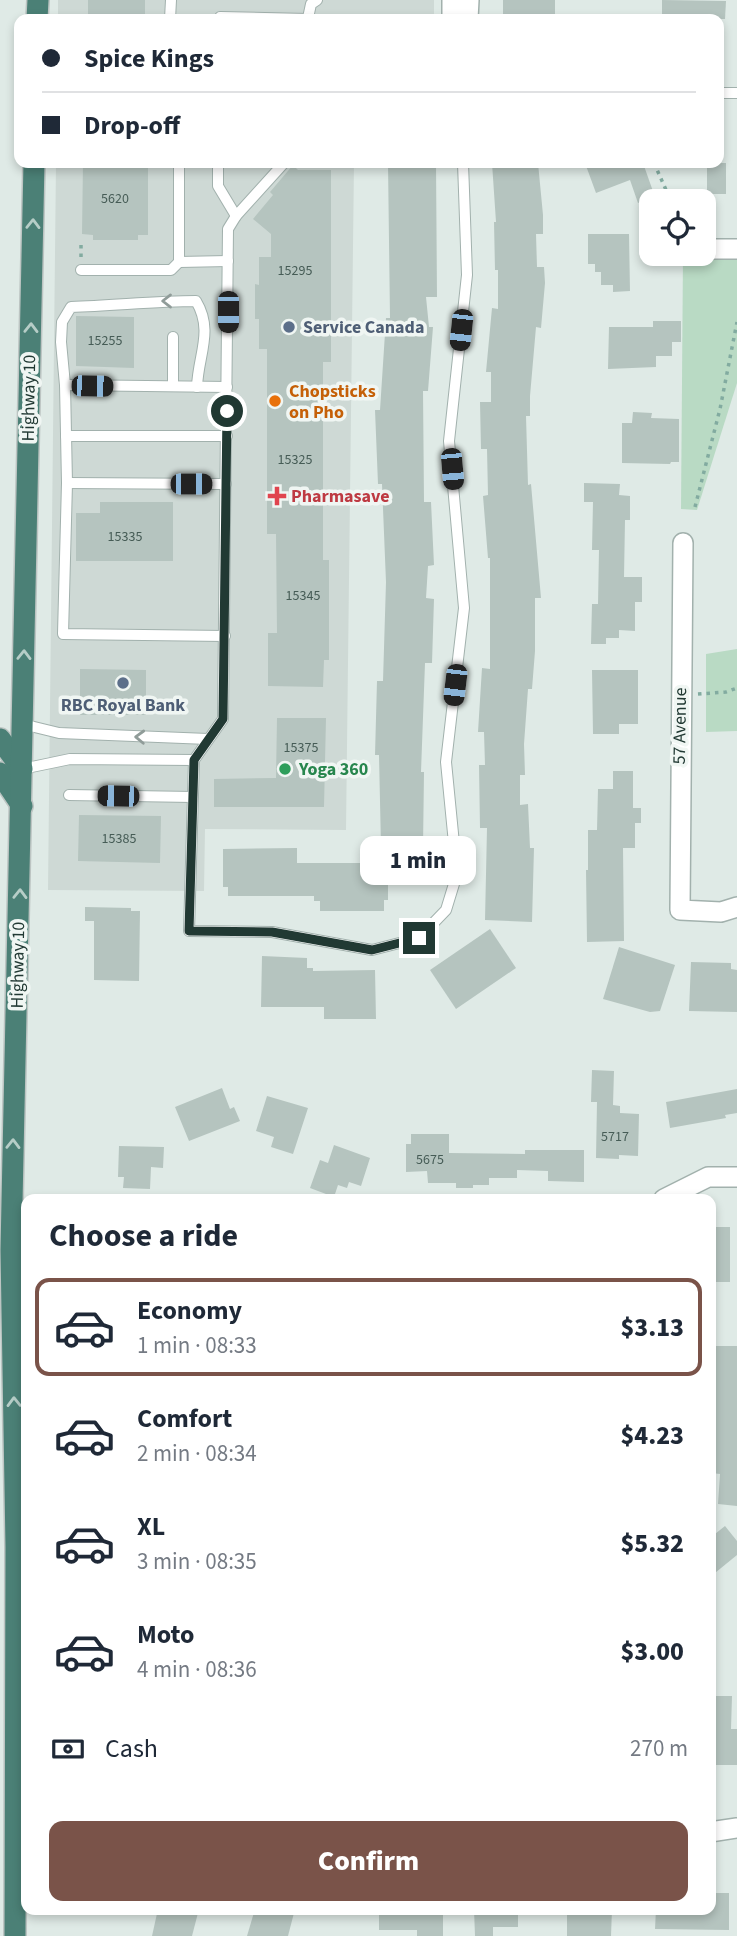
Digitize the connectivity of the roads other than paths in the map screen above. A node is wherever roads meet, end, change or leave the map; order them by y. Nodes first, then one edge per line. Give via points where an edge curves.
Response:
1 (34, 168) edge
2 (179, 168) edge
3 (218, 168) edge
4 (279, 168) edge
5 (463, 168) edge
6 (236, 216) junction
7 (716, 249) edge
8 (737, 249) edge
9 (228, 261) junction
10 (179, 262) junction
11 (81, 270) dead end
12 (173, 337) dead end
13 (65, 385) junction
14 (173, 386) junction
15 (197, 387) junction
16 (227, 387) junction
17 (66, 436) junction
18 (227, 436) junction
19 (66, 483) junction
20 (226, 484) junction
21 (682, 543) dead end
22 (225, 636) junction
23 (22, 724) junction
24 (0, 739) edge
25 (208, 739) junction
26 (194, 760) junction
27 (22, 769) junction
28 (0, 773) edge
29 (69, 795) dead end
30 (192, 797) junction
31 (22, 806) junction
32 (737, 907) edge
33 (737, 1177) edge
34 (674, 1194) edge
35 (737, 1828) edge
36 (716, 1831) edge
37 (15, 1936) edge

23 -> 1 highway, Highway 10
2 - 10 lane
3 - 6 lane via 218,186
4 - 6 lane
5 - 30 lane via 467,275 449,441 464,608 446,762 457,874 446,910 419,938 372,950 272,932 189,931
6 - 9 lane via 228,229
7 - 8 street
9 - 10 lane
9 - 16 lane
10 - 11 lane via 171,270
12 - 14 lane
13 - 14 lane
15 -> 13 lane via 204,355 204,315 196,301 71,307 62,322
13 - 17 lane
14 - 15 lane
15 - 16 lane
16 - 18 lane
17 - 18 lane
17 - 19 lane
18 - 20 lane
19 - 20 lane
19 - 22 lane via 64,634
20 - 22 lane
21 - 32 street, 57 Avenue via 680,909 721,912
22 - 25 lane via 223,719
25 -> 23 lane via 59,733
23 - 27 highway, Highway 10
24 - 27 highway
25 - 26 lane
26 - 27 lane via 70,759
26 - 30 lane
27 - 31 highway, Highway 10
28 - 31 highway
29 - 30 lane
37 -> 31 highway, Highway 10 via 11,1250
33 - 34 street via 708,1177
35 - 36 street

